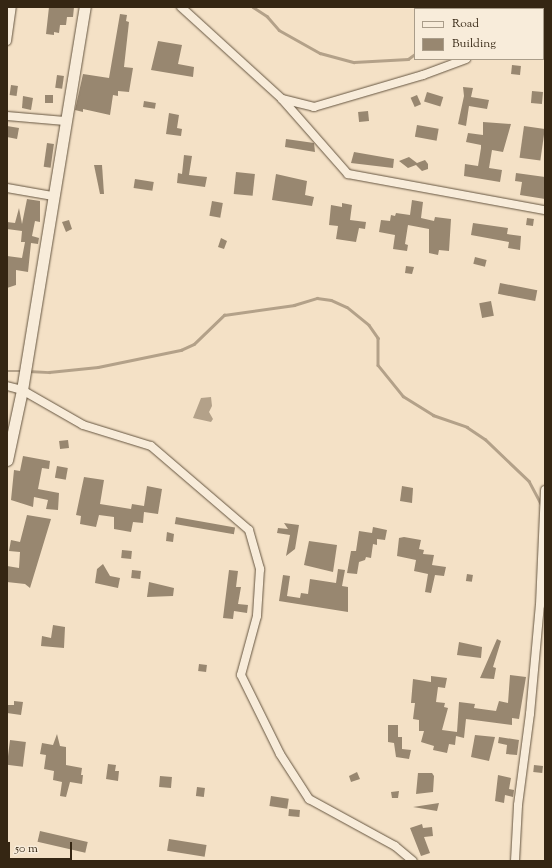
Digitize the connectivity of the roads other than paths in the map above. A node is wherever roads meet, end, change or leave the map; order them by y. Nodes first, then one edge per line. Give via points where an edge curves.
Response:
1 (12, 7) edge
2 (85, 7) edge
3 (181, 7) edge
4 (7, 41) edge
5 (463, 60) edge
6 (282, 99) junction
7 (7, 116) edge
8 (65, 121) junction
9 (7, 188) edge
10 (53, 196) junction
11 (545, 210) edge
12 (7, 386) edge
13 (22, 390) junction
14 (7, 460) edge
15 (545, 490) edge
16 (413, 861) edge
17 (515, 861) edge

1 - 4 street
2 - 8 street
3 - 6 street
5 - 6 street via 423,75 314,107
6 - 11 street via 348,174
7 - 8 street
8 - 10 street
9 - 10 street
10 - 13 street
12 - 13 street
13 - 14 street
13 - 16 street via 83,425 151,446 249,530 260,569 257,616 241,675 280,754 309,799 395,846
15 - 17 street via 540,605 518,805

